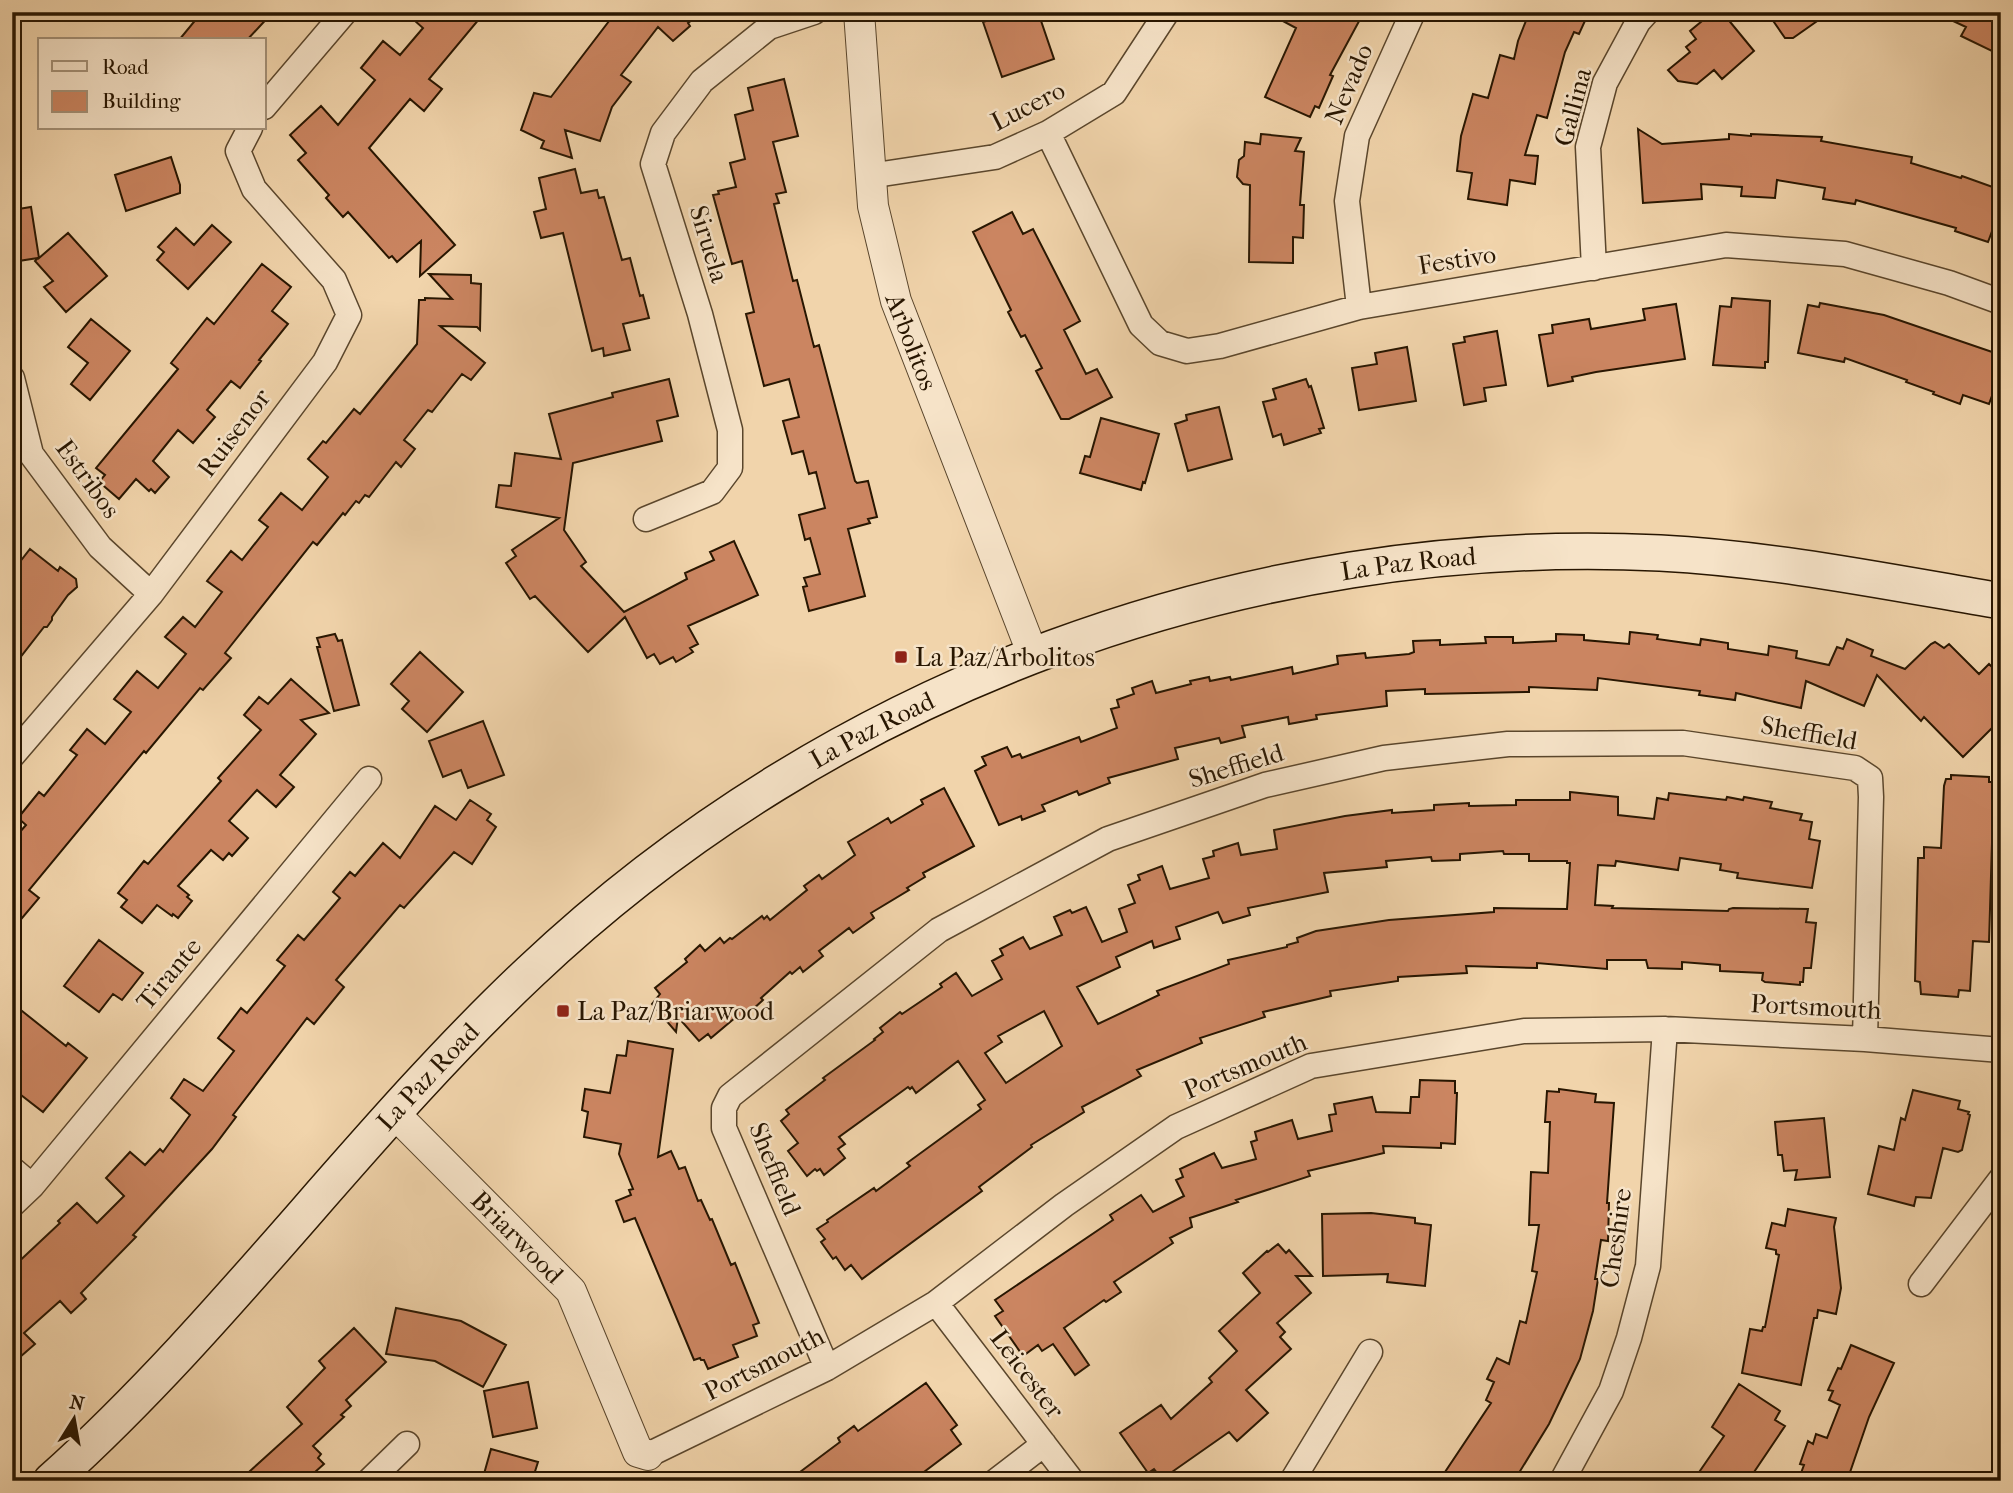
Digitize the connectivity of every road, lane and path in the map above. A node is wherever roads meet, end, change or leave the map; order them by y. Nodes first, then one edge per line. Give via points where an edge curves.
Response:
1 (345, 12) edge
2 (814, 12) edge
3 (859, 12) edge
4 (1413, 12) edge
5 (1647, 12) edge
6 (1158, 16) edge
7 (266, 105) edge
8 (249, 130) edge
9 (1048, 133) junction
10 (869, 176) junction
11 (1594, 268) junction
12 (2001, 302) edge
13 (1359, 307) junction
14 (12, 378) edge
15 (646, 519) dead end
16 (150, 594) junction
17 (2001, 601) edge
18 (1032, 655) junction
19 (12, 757) edge
20 (369, 779) dead end
21 (1665, 1029) junction
22 (1865, 1039) junction
23 (2001, 1051) edge
24 (394, 1113) junction
25 (12, 1169) edge
26 (2001, 1179) edge
27 (32, 1186) junction
28 (12, 1205) edge
29 (1922, 1284) dead end
30 (936, 1303) junction
31 (1370, 1353) dead end
32 (827, 1368) junction
33 (407, 1444) dead end
34 (1044, 1444) junction
35 (648, 1455) joint
36 (51, 1481) edge
37 (369, 1481) edge
38 (996, 1481) edge
39 (1072, 1481) edge
40 (1292, 1481) edge
41 (1562, 1481) edge

1 - 7 street
2 - 15 street, Siruela via 769,27 702,81 663,133 653,164 730,430 730,468 712,492
3 - 10 street, Arbolitos
4 - 13 street, Nevado via 1357,136 1347,201
5 - 11 street, Gallina via 1605,83 1588,146
6 - 9 street, Lucero via 1114,93
8 - 16 street, Ruisenor via 238,151 254,189 334,280 349,315 324,362
9 - 10 street, Lucero via 995,157
9 - 13 street, Festivo via 1141,325 1160,343 1187,351 1209,348
10 - 18 street, Arbolitos via 896,301
11 - 12 street, Festivo via 1726,246 1845,254 1949,282
11 - 13 street, Festivo
14 - 16 street, Estribos via 31,454 100,547
16 - 19 street, Ruisenor
17 - 18 main road, La Paz Road via 1806,567 1708,556 1598,552 1480,556 1374,567 1225,595
18 - 24 main road, La Paz Road via 926,700 841,744 678,848 528,973
20 - 27 street, Tirante
21 - 22 street, Portsmouth
21 - 30 street, Portsmouth via 1524,1031 1311,1066 1176,1127
21 - 41 street, Cheshire via 1648,1266 1611,1391
22 - 23 street, Portsmouth
22 - 32 street, Sheffield via 1871,797 1870,778 1855,768 1683,743 1508,744 1384,758 1265,785 1108,839 939,930 730,1096 724,1108 724,1128
24 - 35 street, Briarwood via 571,1291 638,1452
24 - 36 main road, La Paz Road via 155,1381
25 - 27 street
26 - 29 street
27 - 28 street, Tirante
30 - 32 street, Portsmouth
30 - 34 street, Leicester
31 - 40 street
32 - 35 street, Portsmouth
33 - 37 street
34 - 38 street
34 - 39 street, Leicester

